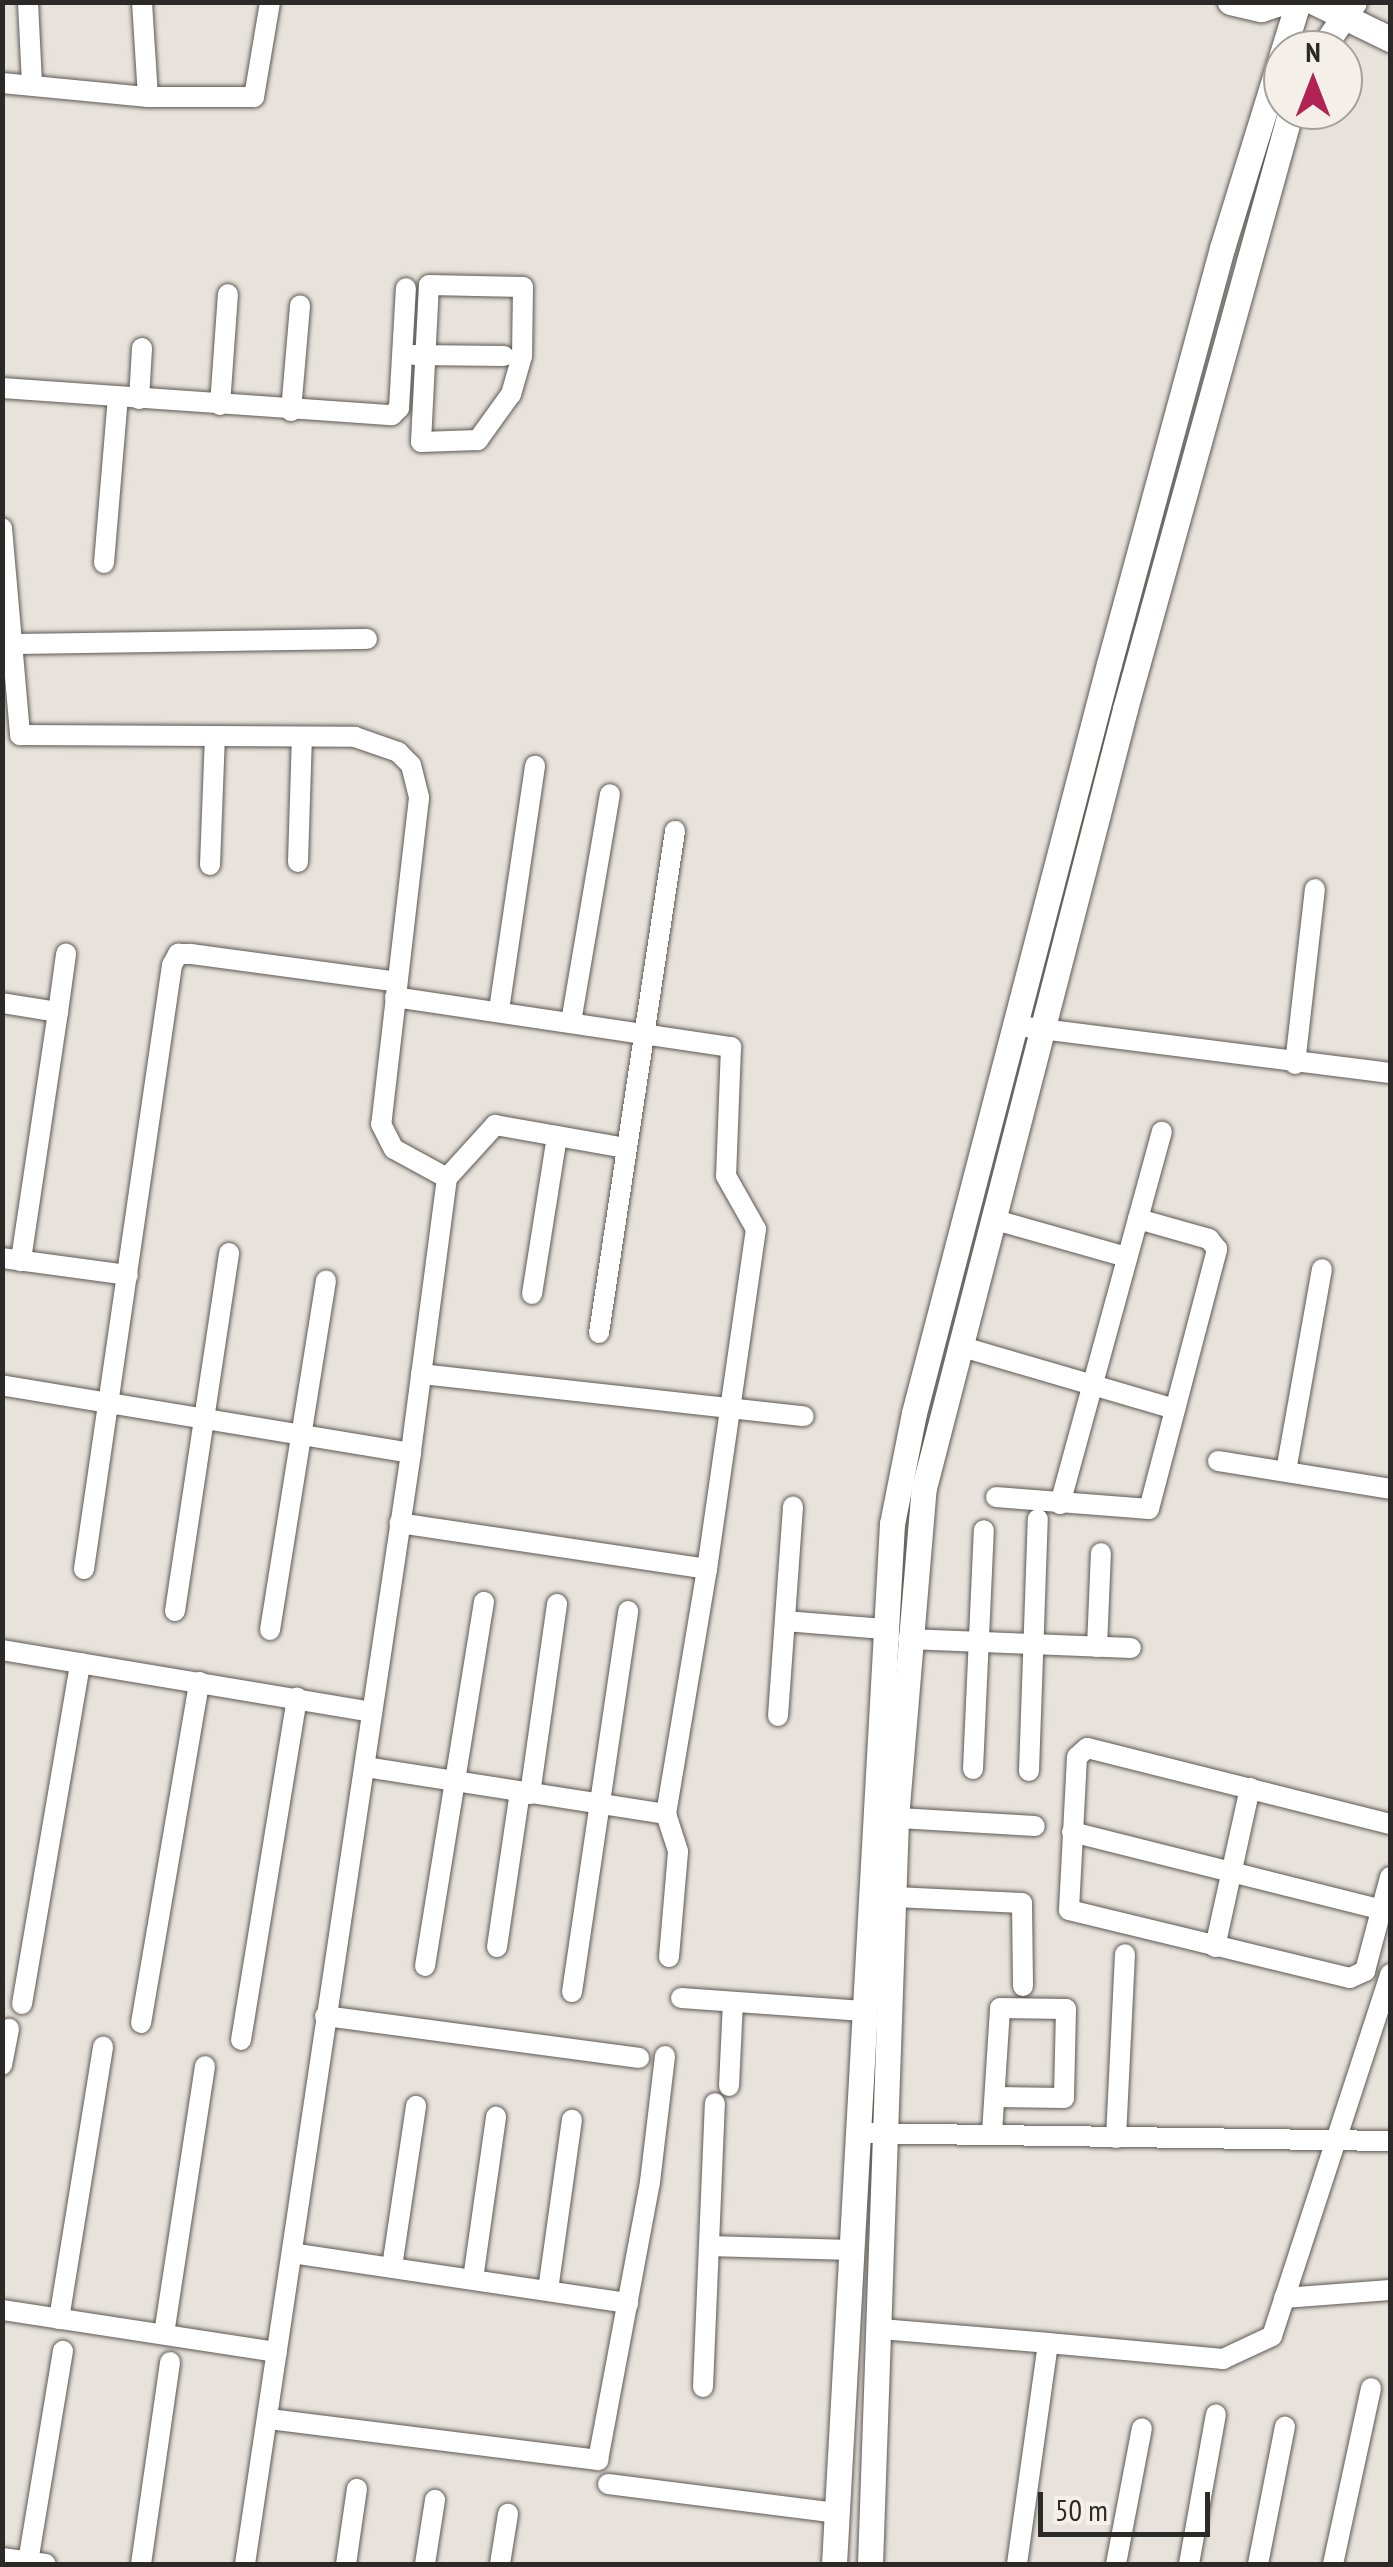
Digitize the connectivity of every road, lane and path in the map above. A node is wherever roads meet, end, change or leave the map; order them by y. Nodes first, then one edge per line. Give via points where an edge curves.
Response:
1 (28, 2) edge
2 (142, 2) edge
3 (270, 2) edge
4 (1230, 2) edge
5 (1283, 2) edge
6 (1298, 2) edge
7 (1314, 2) edge
8 (1351, 9) edge
9 (1336, 30) edge
10 (1390, 39) edge
11 (2, 84) edge
12 (32, 84) junction
13 (148, 97) junction
14 (1285, 130) edge
15 (406, 288) dead end
16 (228, 294) dead end
17 (300, 305) dead end
18 (142, 348) dead end
19 (402, 355) junction
20 (426, 355) junction
21 (504, 356) dead end
22 (2, 388) edge
23 (128, 398) junction
24 (220, 405) junction
25 (291, 411) junction
26 (2, 528) edge
27 (104, 563) dead end
28 (366, 639) dead end
29 (8, 644) junction
30 (215, 737) junction
31 (302, 737) junction
32 (535, 766) dead end
33 (610, 794) dead end
34 (675, 831) dead end
35 (298, 862) dead end
36 (210, 864) dead end
37 (1315, 888) dead end
38 (66, 954) dead end
39 (396, 990) junction
40 (2, 1003) edge
41 (498, 1010) junction
42 (58, 1012) junction
43 (572, 1022) junction
44 (1018, 1026) junction
45 (1047, 1032) junction
46 (643, 1033) junction
47 (1295, 1064) junction
48 (1390, 1073) edge
49 (1162, 1132) dead end
50 (557, 1136) junction
51 (626, 1148) junction
52 (447, 1178) junction
53 (1138, 1219) junction
54 (996, 1220) junction
55 (229, 1253) dead end
56 (1127, 1257) junction
57 (12, 1259) edge
58 (1322, 1269) dead end
59 (128, 1275) junction
60 (326, 1280) dead end
61 (532, 1294) dead end
62 (599, 1333) dead end
63 (959, 1346) junction
64 (421, 1374) junction
65 (1092, 1385) junction
66 (2, 1386) edge
67 (108, 1402) junction
68 (728, 1408) junction
69 (1176, 1409) junction
70 (804, 1416) dead end
71 (204, 1418) junction
72 (302, 1434) junction
73 (410, 1453) junction
74 (1218, 1462) dead end
75 (1286, 1471) junction
76 (1390, 1490) edge
77 (996, 1497) dead end
78 (1060, 1504) junction
79 (793, 1507) dead end
80 (1038, 1519) dead end
81 (399, 1523) junction
82 (984, 1530) dead end
83 (1100, 1553) dead end
84 (84, 1570) dead end
85 (707, 1570) junction
86 (484, 1602) dead end
87 (557, 1604) dead end
88 (175, 1610) dead end
89 (628, 1610) dead end
90 (785, 1621) junction
91 (884, 1629) junction
92 (270, 1630) dead end
93 (908, 1639) junction
94 (978, 1642) junction
95 (1033, 1644) junction
96 (1097, 1647) junction
97 (1131, 1648) dead end
98 (2, 1650) edge
99 (80, 1664) junction
100 (199, 1682) junction
101 (297, 1698) junction
102 (372, 1712) junction
103 (778, 1716) dead end
104 (365, 1767) junction
105 (974, 1769) dead end
106 (1029, 1771) dead end
107 (453, 1782) junction
108 (1250, 1788) junction
109 (525, 1793) junction
110 (598, 1805) junction
111 (666, 1814) junction
112 (885, 1817) junction
113 (1390, 1824) edge
114 (1035, 1826) dead end
115 (1072, 1832) junction
116 (1231, 1872) junction
117 (1390, 1876) edge
118 (894, 1897) junction
119 (1386, 1911) edge
120 (498, 1947) dead end
121 (1214, 1947) junction
122 (1125, 1954) dead end
123 (668, 1957) dead end
124 (425, 1966) dead end
125 (1390, 1974) edge
126 (1023, 1986) dead end
127 (572, 1992) dead end
128 (681, 1998) dead end
129 (733, 2002) junction
130 (22, 2004) dead end
131 (864, 2011) junction
132 (325, 2016) junction
133 (141, 2023) dead end
134 (9, 2029) dead end
135 (241, 2040) dead end
136 (103, 2047) dead end
137 (665, 2056) dead end
138 (639, 2058) dead end
139 (2, 2065) edge
140 (205, 2066) dead end
141 (729, 2086) dead end
142 (994, 2097) junction
143 (715, 2103) dead end
144 (416, 2106) dead end
145 (496, 2117) dead end
146 (572, 2120) dead end
147 (857, 2133) junction
148 (992, 2133) junction
149 (888, 2135) junction
150 (1116, 2138) junction
151 (1390, 2141) edge
152 (1334, 2144) junction
153 (709, 2246) junction
154 (850, 2250) junction
155 (292, 2253) junction
156 (392, 2267) junction
157 (473, 2279) junction
158 (548, 2290) junction
159 (1390, 2290) edge
160 (1284, 2298) junction
161 (628, 2302) junction
162 (2, 2310) edge
163 (59, 2319) junction
164 (882, 2329) junction
165 (164, 2334) junction
166 (1048, 2343) junction
167 (63, 2351) dead end
168 (277, 2352) junction
169 (170, 2362) dead end
170 (704, 2387) dead end
171 (1371, 2388) dead end
172 (1216, 2414) dead end
173 (270, 2418) junction
174 (1285, 2427) dead end
175 (1142, 2428) dead end
176 (608, 2484) dead end
177 (357, 2489) dead end
178 (435, 2500) dead end
179 (836, 2513) junction
180 (508, 2514) dead end
181 (2, 2558) edge
182 (37, 2563) edge
183 (141, 2564) edge
184 (245, 2564) edge
185 (346, 2564) edge
186 (426, 2564) edge
187 (500, 2564) edge
188 (834, 2564) edge
189 (870, 2564) edge
190 (1018, 2564) edge
191 (1116, 2564) edge
192 (1189, 2564) edge
193 (1258, 2564) edge
194 (1333, 2564) edge

1 - 12 street
2 - 13 street
3 - 13 street via 254,96
4 - 5 street via 1262,9
6 - 44 street via 1222,248
7 - 8 street
8 - 9 street
8 - 10 street
11 - 12 street
12 - 13 street
14 - 45 street via 1125,710
15 - 19 street
16 - 24 street
17 - 25 street
18 - 23 street
19 - 20 street
19 - 25 street via 392,415
20 - 20 street via 429,285 523,287 522,356 511,394 478,440 421,442
20 - 21 street
22 - 23 street
23 - 24 street
23 - 27 street
24 - 25 street
26 - 29 street
28 - 29 street
29 - 30 street via 20,735
30 - 31 street
30 - 36 street
31 - 35 street
31 - 39 street via 372,740 398,752 417,778
32 - 41 street
33 - 43 street
34 - 46 street
37 - 47 street
38 - 42 street
39 - 41 street
39 - 52 street via 383,1136
39 - 59 street via 178,954
40 - 42 street
41 - 43 street
42 - 57 street
43 - 46 street
44 - 45 street
44 - 91 street via 914,1413 892,1524
45 - 47 street
45 - 54 street
46 - 51 street
46 - 68 street via 730,1047 726,1176 756,1229
47 - 48 street
49 - 53 street
50 - 51 street
50 - 52 street via 496,1125
50 - 61 street
51 - 62 street
52 - 64 street
53 - 56 street
53 - 69 street via 1209,1239 1217,1249
54 - 56 street
54 - 63 street
55 - 71 street
56 - 65 street
57 - 59 street
58 - 75 street
59 - 67 street
60 - 72 street
63 - 65 street
63 - 93 street via 924,1488
64 - 68 street
64 - 73 street
65 - 69 street
65 - 78 street
66 - 67 street
67 - 71 street
67 - 84 street
68 - 70 street
68 - 85 street
69 - 78 street via 1147,1511
71 - 72 street
71 - 88 street
72 - 73 street
72 - 92 street
73 - 81 street
74 - 75 street
75 - 76 street
77 - 78 street
79 - 90 street
80 - 95 street
81 - 85 street
81 - 102 street
82 - 94 street
83 - 96 street
85 - 111 street
86 - 107 street
87 - 109 street
89 - 110 street
90 - 91 street
90 - 103 street
91 - 112 street
93 - 94 street
93 - 112 street
94 - 95 street
94 - 105 street
95 - 96 street
95 - 106 street
96 - 97 street
98 - 99 street
99 - 100 street
99 - 130 street
100 - 101 street
100 - 133 street
101 - 102 street
101 - 135 street
102 - 104 street
104 - 107 street
104 - 132 street
107 - 109 street
107 - 124 street
108 - 113 street
108 - 115 street via 1087,1748 1077,1757
108 - 116 street
109 - 110 street
109 - 120 street
110 - 111 street
110 - 127 street
111 - 123 street via 678,1850
112 - 114 street
112 - 118 street
112 - 131 street
115 - 116 street
115 - 121 street via 1072,1914
116 - 119 street
116 - 121 street
117 - 119 street
118 - 126 street via 1022,1903
118 - 149 street
119 - 121 street via 1357,1977
122 - 150 street
125 - 152 street
128 - 129 street
129 - 131 street
129 - 141 street
131 - 147 street
132 - 138 street
132 - 155 street
134 - 139 street
136 - 163 street
137 - 161 street
140 - 165 street
142 - 142 street via 1064,2098 1066,2009 1000,2008
142 - 148 street
143 - 153 street
144 - 156 street
145 - 157 street
146 - 158 street
147 - 149 street
147 - 154 street
148 - 149 street
148 - 150 street
149 - 164 street
150 - 152 street
151 - 152 street
152 - 160 street
153 - 154 street
153 - 170 street
154 - 179 street
155 - 156 street
155 - 168 street
156 - 157 street
157 - 158 street
158 - 161 street
159 - 160 street
160 - 166 street via 1272,2336 1223,2359
161 - 173 street via 598,2460
162 - 163 street
163 - 165 street
164 - 166 street
164 - 189 street
165 - 168 street
166 - 190 street
167 - 182 street
168 - 173 street
169 - 183 street
171 - 194 street
172 - 192 street
173 - 184 street
174 - 193 street
175 - 191 street
176 - 179 street
177 - 185 street
178 - 186 street
179 - 188 street
180 - 187 street
181 - 182 street

